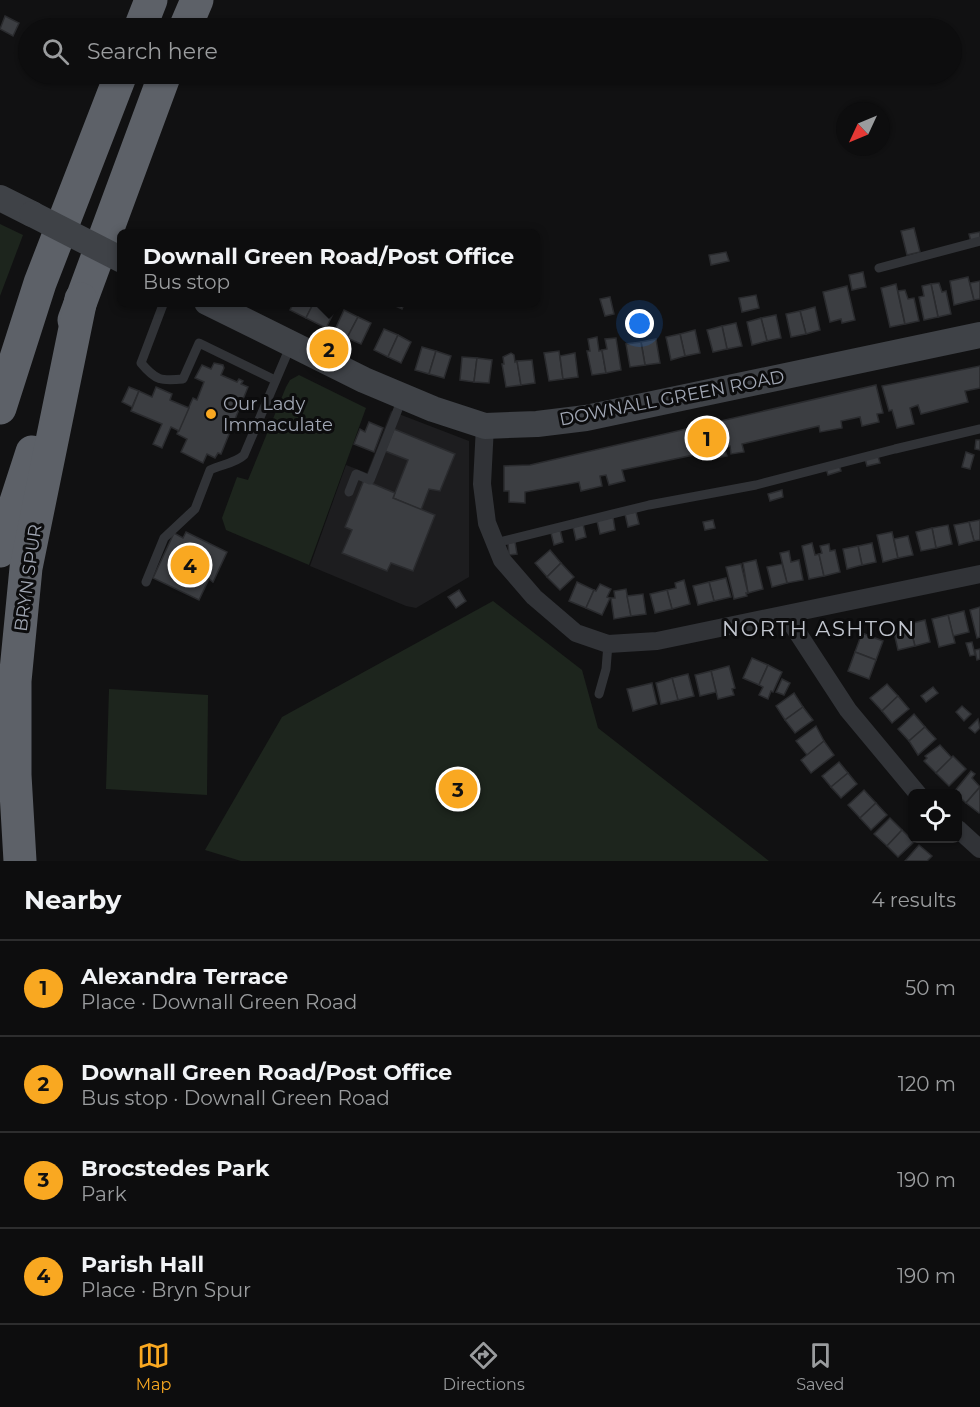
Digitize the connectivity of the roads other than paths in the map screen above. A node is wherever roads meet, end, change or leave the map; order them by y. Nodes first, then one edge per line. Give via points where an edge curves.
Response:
1 (151, 0) edge
2 (197, 0) edge
3 (144, 18) edge
4 (189, 18) edge
5 (117, 84) edge
6 (161, 84) edge
7 (0, 198) edge
8 (980, 241) edge
9 (117, 257) edge
10 (879, 268) dead end
11 (81, 299) junction
12 (162, 307) edge
13 (215, 307) edge
14 (980, 335) edge
15 (291, 344) junction
16 (275, 380) junction
17 (403, 396) junction
18 (0, 408) edge
19 (485, 426) junction
20 (980, 429) edge
21 (349, 492) dead end
22 (495, 543) junction
23 (0, 551) edge
24 (980, 574) edge
25 (146, 582) dead end
26 (786, 615) junction
27 (608, 644) junction
28 (599, 694) dead end
29 (914, 789) edge
30 (962, 833) edge
31 (980, 849) edge
32 (20, 861) edge

1 - 3 highway
2 - 4 highway
5 - 18 highway via 40,283
6 - 11 highway
7 - 9 main road, bridge
8 - 10 lane
11 - 23 highway
11 - 32 highway, BRYN SPUR via 27,568 15,681
12 - 16 lane via 141,363 152,376 183,379 199,343
13 - 15 main road, DOWNALL GREEN ROAD
14 - 19 main road, DOWNALL GREEN ROAD via 585,418
15 - 16 lane
15 - 17 main road, DOWNALL GREEN ROAD
16 - 25 lane via 244,455 210,470 195,509 165,538
17 - 19 main road, DOWNALL GREEN ROAD
17 - 21 lane via 370,480 356,474
19 - 22 street via 482,484 487,523
20 - 22 lane via 756,485 649,505
22 - 27 street via 502,560 534,597 576,633
24 - 26 street
26 - 27 street via 657,641
26 - 29 street via 848,710
27 - 28 lane
30 - 31 street

